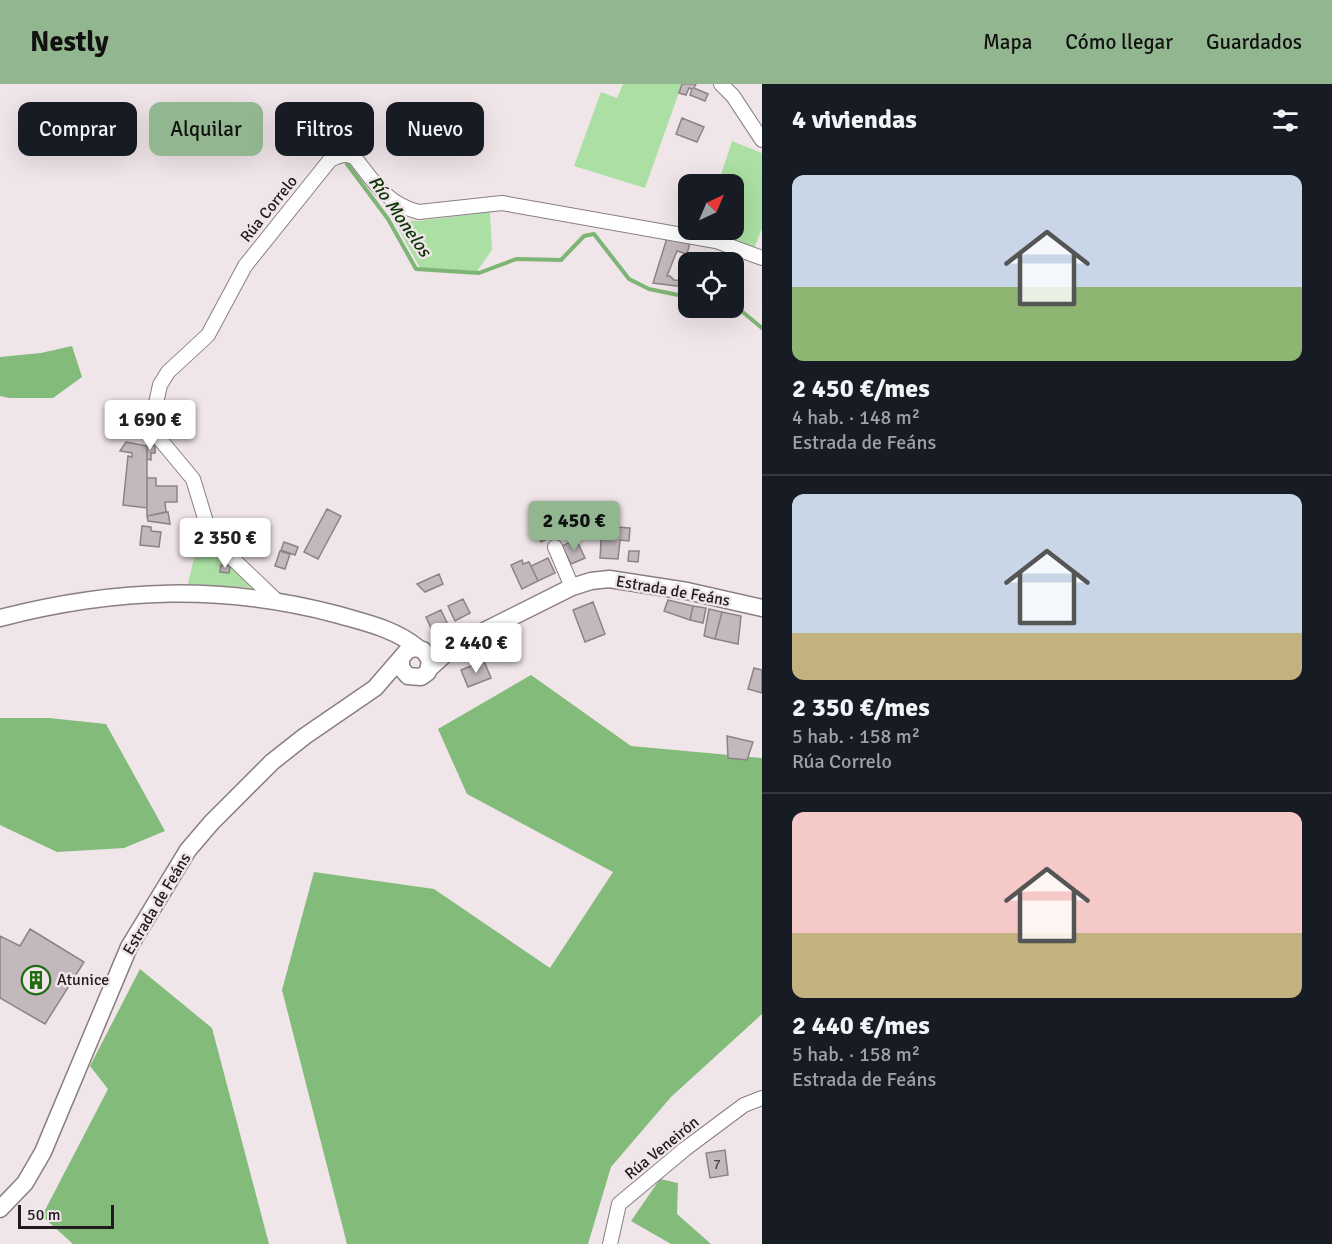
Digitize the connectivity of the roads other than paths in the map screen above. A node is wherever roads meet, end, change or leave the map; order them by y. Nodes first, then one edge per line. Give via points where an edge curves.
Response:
1 (721, 84) edge
2 (762, 140) edge
3 (762, 258) edge
4 (555, 547) dead end
5 (572, 587) junction
6 (277, 601) junction
7 (762, 608) edge
8 (0, 618) edge
9 (454, 646) junction
10 (411, 652) junction
11 (430, 668) junction
12 (413, 678) junction
13 (375, 688) junction
14 (762, 1098) edge
15 (0, 1209) edge
16 (610, 1244) edge

1 - 2 street
3 - 6 street, Rúa Correlo via 716,241 502,202 419,212 393,202 355,158 343,155 330,160 245,266 208,335 168,372 156,403 154,421 158,437 193,479 211,538
4 - 5 street
5 - 7 street, Estrada de Feáns via 609,579
5 - 9 street, Estrada de Feáns
6 - 8 street via 185,592 127,595
6 - 10 street via 374,626
9 - 10 street, Estrada de Feáns
9 - 11 street, Estrada de Feáns
10 - 11 street via 430,660
10 - 12 street via 400,663 404,673
10 - 13 street, Estrada de Feáns
11 - 12 street, Estrada de Feáns via 421,677
12 - 13 street, Estrada de Feáns
13 - 15 street, Estrada de Feáns via 272,762 188,850 129,947 43,1152 25,1183
14 - 16 street, Rúa Veneirón via 744,1105 619,1204

